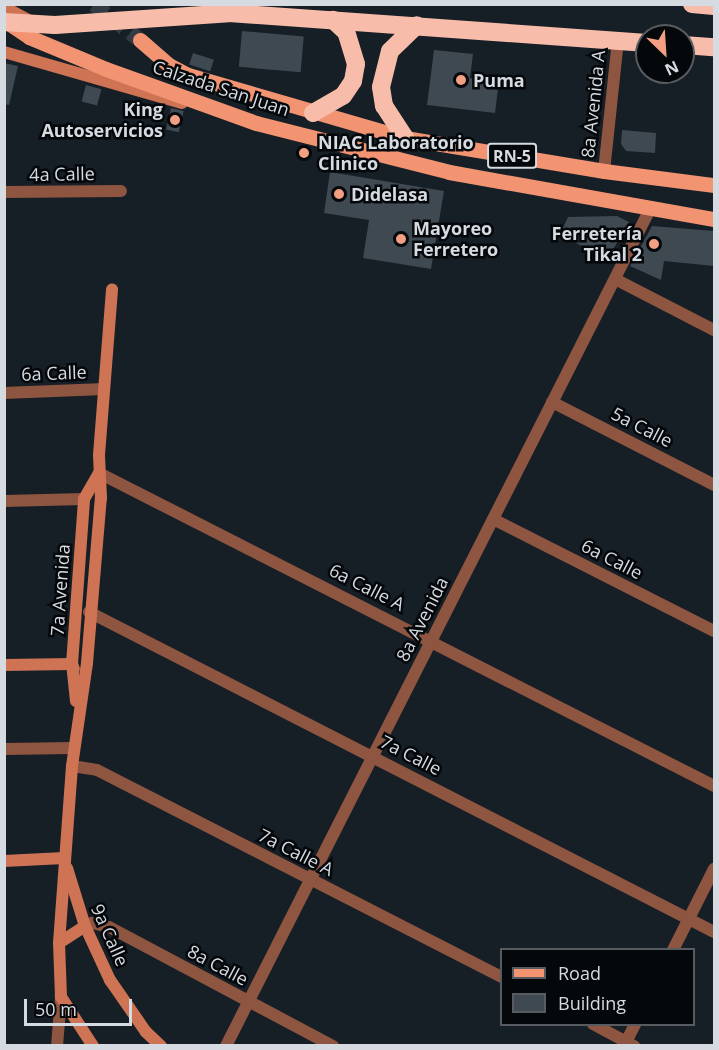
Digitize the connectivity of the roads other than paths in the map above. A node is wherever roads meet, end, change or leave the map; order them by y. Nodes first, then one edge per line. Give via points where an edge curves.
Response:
1 (692, 4) edge
2 (714, 6) edge
3 (5, 17) edge
4 (333, 20) junction
5 (417, 25) junction
6 (140, 40) tunnel mouth
7 (618, 41) junction
8 (635, 42) edge
9 (695, 46) edge
10 (714, 47) edge
11 (4, 52) edge
12 (313, 112) junction
13 (256, 123) junction
14 (405, 138) junction
15 (604, 171) junction
16 (714, 185) edge
17 (121, 191) dead end
18 (4, 192) edge
19 (650, 210) junction
20 (714, 219) edge
21 (615, 279) junction
22 (112, 290) dead end
23 (714, 330) edge
24 (104, 389) junction
25 (4, 393) edge
26 (552, 402) junction
27 (99, 472) junction
28 (714, 485) edge
29 (84, 499) junction
30 (4, 501) edge
31 (493, 519) junction
32 (89, 612) junction
33 (714, 631) edge
34 (432, 640) junction
35 (72, 664) junction
36 (4, 665) edge
37 (82, 687) junction
38 (77, 714) junction
39 (73, 748) junction
40 (4, 749) edge
41 (373, 755) junction
42 (72, 765) junction
43 (714, 786) edge
44 (64, 858) junction
45 (4, 861) edge
46 (714, 869) edge
47 (310, 879) junction
48 (689, 919) junction
49 (85, 926) junction
50 (714, 932) edge
51 (59, 943) junction
52 (674, 948) edge
53 (500, 976) edge
54 (61, 997) junction
55 (248, 1002) junction
56 (596, 1026) edge
57 (634, 1026) edge
58 (628, 1044) edge
59 (57, 1046) edge
60 (93, 1046) edge
61 (161, 1046) edge
62 (226, 1046) edge
63 (333, 1046) edge

1 - 2 highway
3 - 4 highway via 34,24 229,13
3 - 13 main road, Calzada San Juan / RN-5 via 29,37
4 - 5 highway
4 - 12 highway via 346,32 356,64 343,96
5 - 7 highway
5 - 14 highway via 390,51 381,87 384,106
6 - 12 main road, Calzada San Juan / RN-5 via 169,65 188,75
7 - 8 highway
7 - 15 street, 8a Avenida A
9 - 10 highway
11 - 13 main road
12 - 14 main road, Calzada San Juan / RN-5
13 - 19 main road, Calzada San Juan / RN-5 via 403,162
14 - 15 main road, Calzada San Juan / RN-5
15 - 16 main road, Calzada San Juan / RN-5
17 - 18 street, 4a Calle
19 - 20 main road, Calzada San Juan / RN-5
19 - 21 street, 8a Avenida
21 - 23 street
21 - 26 street, 8a Avenida
22 - 24 main road, 7a Avenida
24 - 25 street, 6a Calle
24 - 27 main road, 7a Avenida
26 - 28 street, 5a Calle
26 - 31 street, 8a Avenida
27 - 29 main road, 7a Avenida
27 - 32 main road, 7a Avenida via 102,498
27 - 34 street, 6a Calle A
29 - 30 street
29 - 35 main road, 7a Avenida
31 - 33 street, 6a Calle
31 - 34 street, 8a Avenida
32 - 37 main road, 7a Avenida
32 - 41 street, 7a Calle
34 - 41 street, 8a Avenida
34 - 43 street, 6a Calle A
35 - 36 main road
35 - 37 main road
35 - 38 main road, 7a Avenida
37 - 38 main road, 7a Avenida
38 - 39 main road, 7a Avenida
39 - 40 street
39 - 42 main road, 7a Avenida
41 - 47 street, 8a Avenida
41 - 48 street, 7a Calle
42 - 44 main road, 7a Avenida
42 - 47 street, 7a Calle A via 96,770
44 - 45 main road
44 - 49 main road, 9a Calle
44 - 51 main road, 7a Avenida
46 - 48 street
47 - 53 street, 7a Calle A
47 - 55 street, 8a Avenida
48 - 50 street, 7a Calle
48 - 52 street
49 - 51 main road
49 - 55 street, 8a Calle via 92,923 109,927
49 - 61 main road, 9a Calle via 110,980 146,1032
51 - 54 main road
54 - 59 street
54 - 60 main road
55 - 62 street, 8a Avenida
55 - 63 street, 8a Calle
56 - 58 street
57 - 58 street

